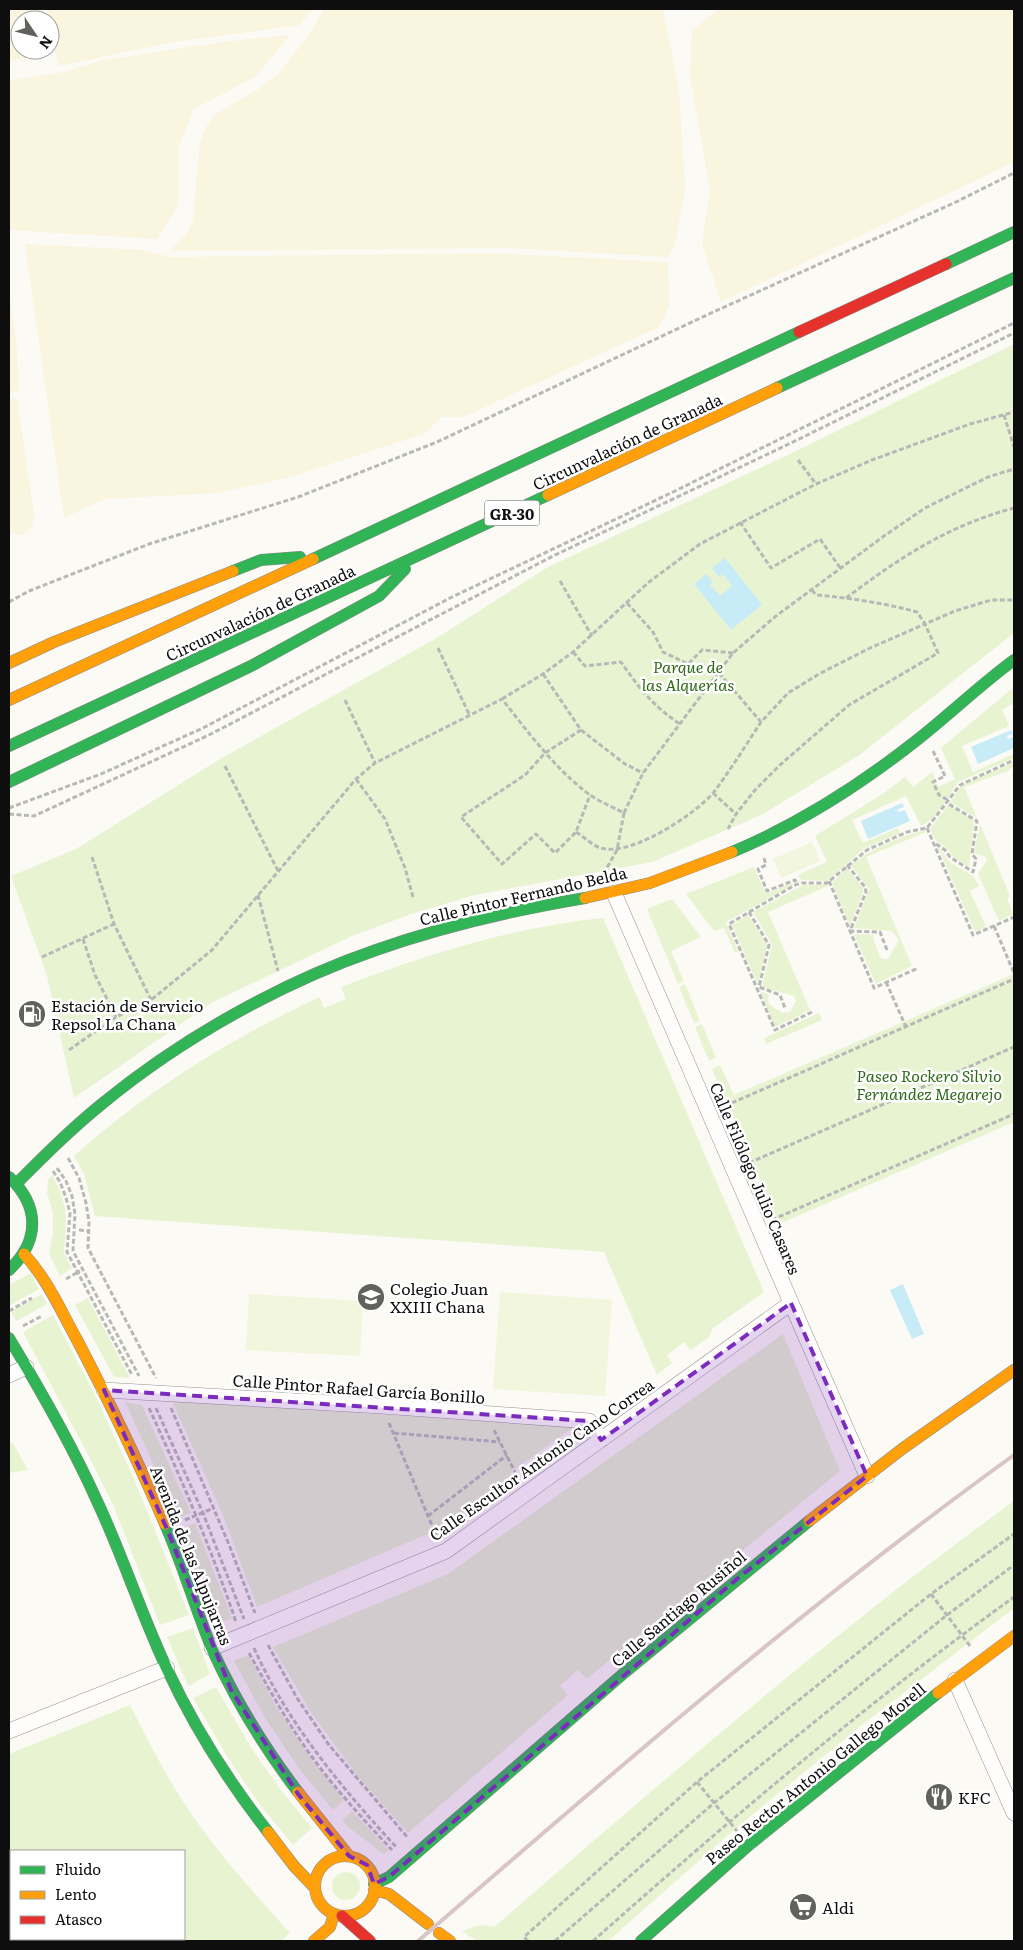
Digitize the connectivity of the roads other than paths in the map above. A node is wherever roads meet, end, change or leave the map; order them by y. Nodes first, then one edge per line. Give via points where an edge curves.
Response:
1 (1014, 232) edge
2 (1014, 278) edge
3 (316, 556) junction
4 (417, 557) junction
5 (1014, 660) edge
6 (9, 663) edge
7 (9, 700) edge
8 (9, 746) edge
9 (9, 782) edge
10 (610, 887) junction
11 (13, 1180) edge
12 (24, 1254) junction
13 (9, 1270) edge
14 (791, 1303) junction
15 (12, 1334) edge
16 (26, 1367) junction
17 (1014, 1370) edge
18 (9, 1375) edge
19 (104, 1390) junction
20 (601, 1440) junction
21 (868, 1476) junction
22 (1014, 1636) edge
23 (212, 1648) junction
24 (167, 1668) junction
25 (954, 1680) junction
26 (9, 1731) edge
27 (1014, 1813) edge
28 (349, 1856) junction
29 (374, 1887) junction
30 (315, 1888) junction
31 (338, 1915) junction
32 (428, 1924) dead end
33 (438, 1933) dead end
34 (314, 1941) edge
35 (370, 1941) edge
36 (450, 1941) edge
37 (640, 1941) edge

1 - 3 main road, Circunvalación de Granada / GR-30
2 - 4 main road, Circunvalación de Granada / GR-30
3 - 6 main road via 260,560
3 - 7 main road, Circunvalación de Granada / GR-30
4 - 8 main road, Circunvalación de Granada / GR-30
4 - 9 main road via 379,596 251,666
5 - 10 main road, Calle Pintor Fernando Belda via 917,740 823,807 734,852 683,872
10 - 11 main road, Calle Pintor Fernando Belda via 428,932 294,984 164,1058 99,1106
10 - 14 street, Calle Filólogo Julio Casares
11 - 12 main road via 27,1198 32,1217 32,1235
12 - 13 main road
12 - 19 main road, Avenida de las Alpujarras via 49,1288
14 - 20 street, Calle Escultor Antonio Cano Correa
14 - 21 street, Calle Filólogo Julio Casares
15 - 16 main road
16 - 18 street
16 - 24 main road via 86,1477
17 - 21 main road, Calle Santiago Rusiñol
19 - 20 street, Calle Pintor Rafael García Bonillo via 589,1421
19 - 23 main road, Avenida de las Alpujarras via 167,1529
20 - 23 street, Calle Escultor Antonio Cano Correa via 446,1550
21 - 29 main road, Calle Santiago Rusiñol via 716,1597
22 - 25 main road, Paseo Rector Antonio Gallego Morell
23 - 28 main road, Avenida de las Alpujarras via 231,1690 263,1744 298,1794
24 - 26 street
24 - 30 main road via 189,1714 222,1769 260,1823
25 - 27 street
25 - 37 main road, Paseo Rector Antonio Gallego Morell via 749,1845
28 - 29 main road via 367,1865
28 - 30 main road via 324,1864 315,1879
29 - 31 main road via 372,1899 366,1906 351,1915
29 - 32 main road via 389,1894
30 - 31 main road via 321,1904
31 - 34 main road
31 - 35 main road
33 - 36 main road

